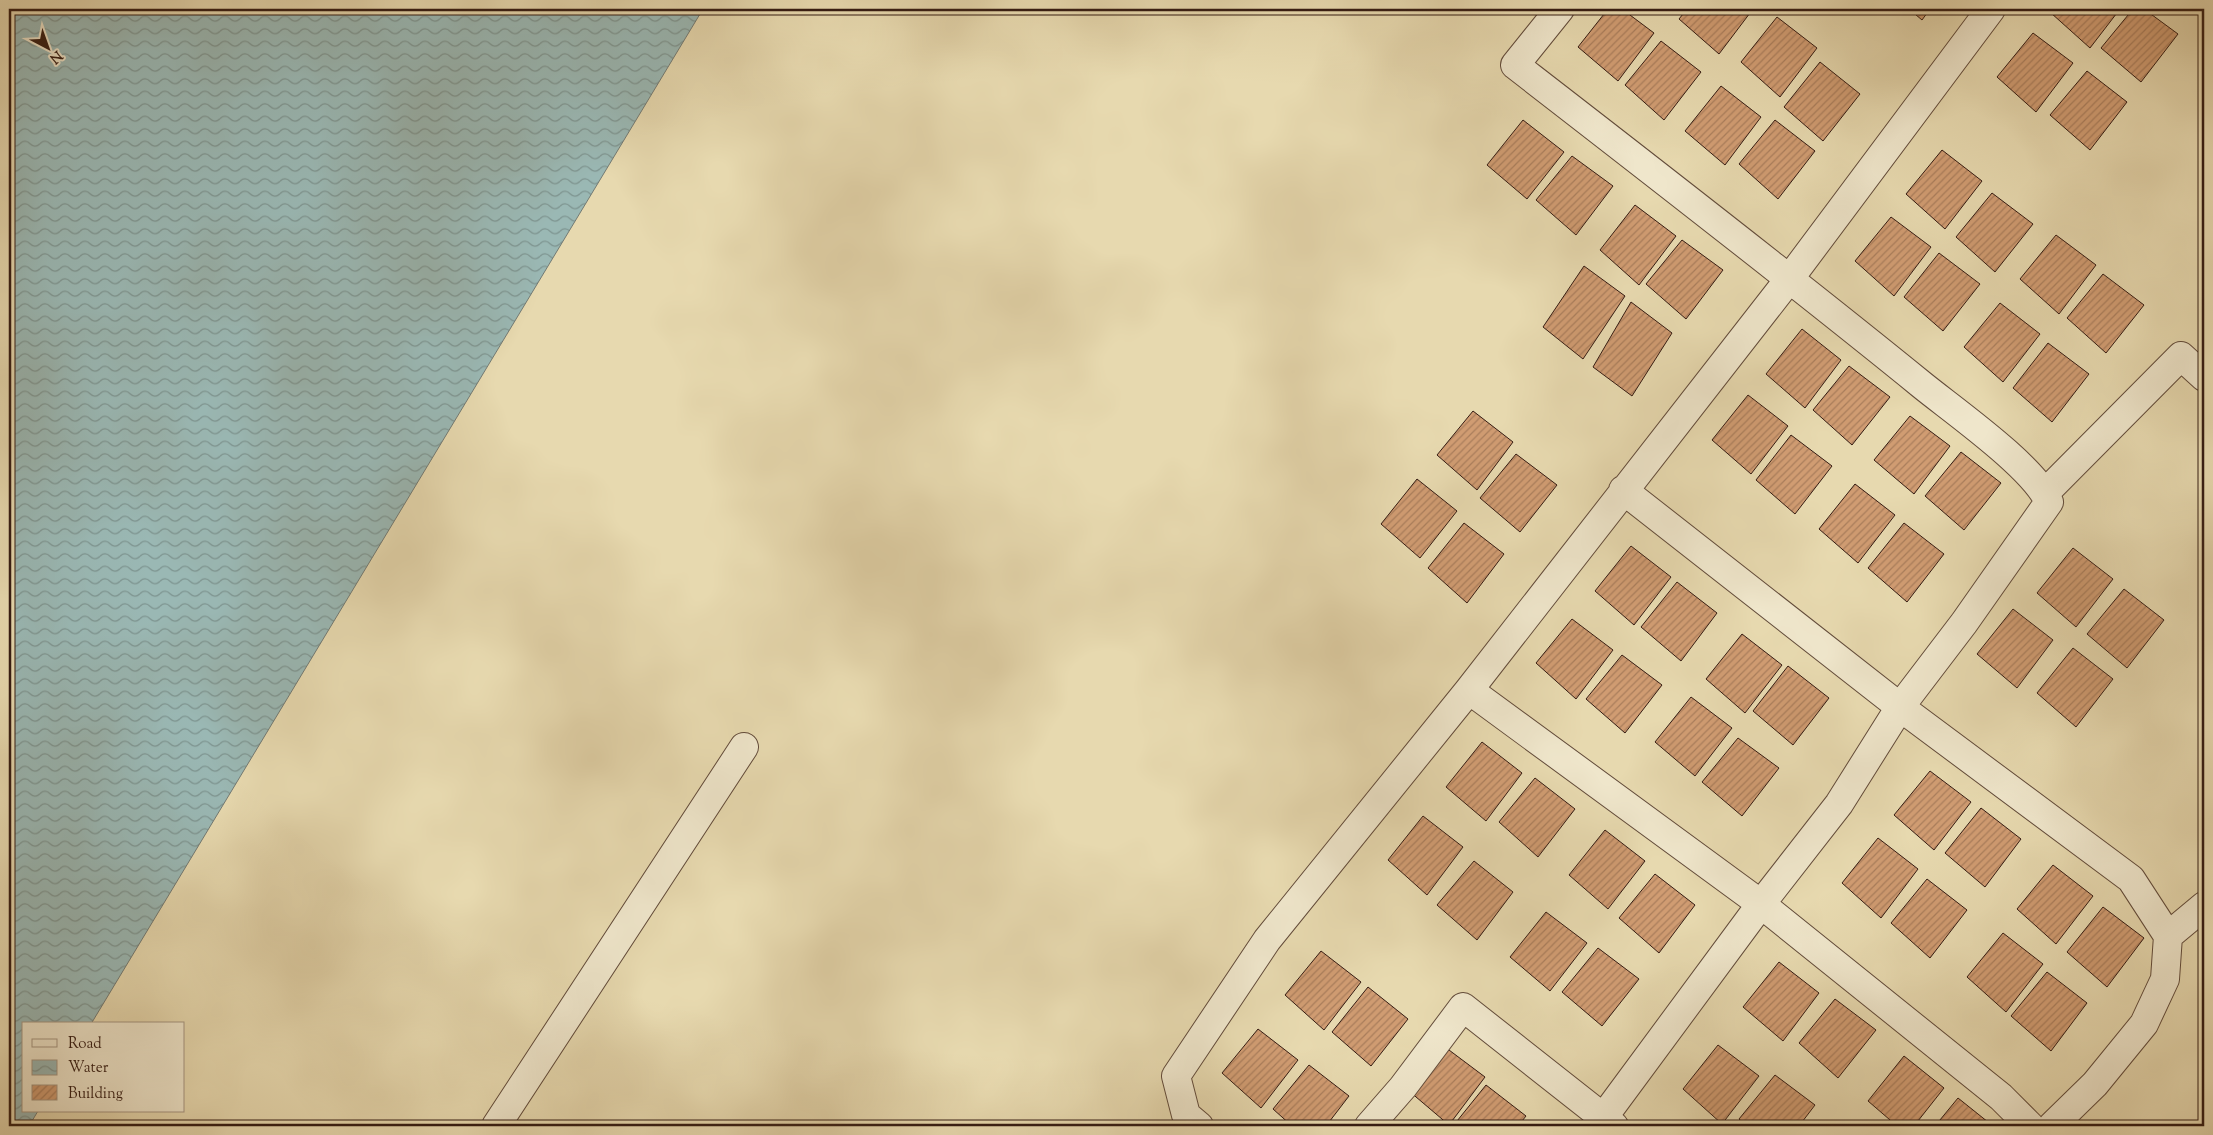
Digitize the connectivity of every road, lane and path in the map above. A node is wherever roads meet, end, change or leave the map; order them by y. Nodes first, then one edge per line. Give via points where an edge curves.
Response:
1 (1560, 9) edge
2 (1991, 9) edge
3 (1790, 278) junction
4 (2204, 376) edge
5 (1623, 490) junction
6 (2045, 493) junction
7 (1469, 690) junction
8 (1900, 707) junction
9 (744, 747) dead end
10 (1761, 904) junction
11 (2204, 906) edge
12 (2168, 936) junction
13 (1605, 1123) edge
14 (496, 1126) edge
15 (1199, 1126) edge
16 (1368, 1126) edge
17 (2030, 1126) edge
18 (2052, 1126) edge

1 - 3 street via 1515,65
2 - 3 street
3 - 5 street
3 - 6 street via 2009,456
4 - 6 street via 2181,356
5 - 7 street
5 - 8 street
6 - 8 street via 2049,502 2027,536
7 - 10 street
7 - 15 street via 1268,940 1176,1076 1186,1115
8 - 10 street via 1839,804
8 - 12 street via 2131,879
9 - 14 street
10 - 13 street
10 - 17 street via 2001,1096
11 - 12 street
12 - 18 street via 2164,979 2144,1024 2095,1084
13 - 16 street via 1463,1007 1403,1087

